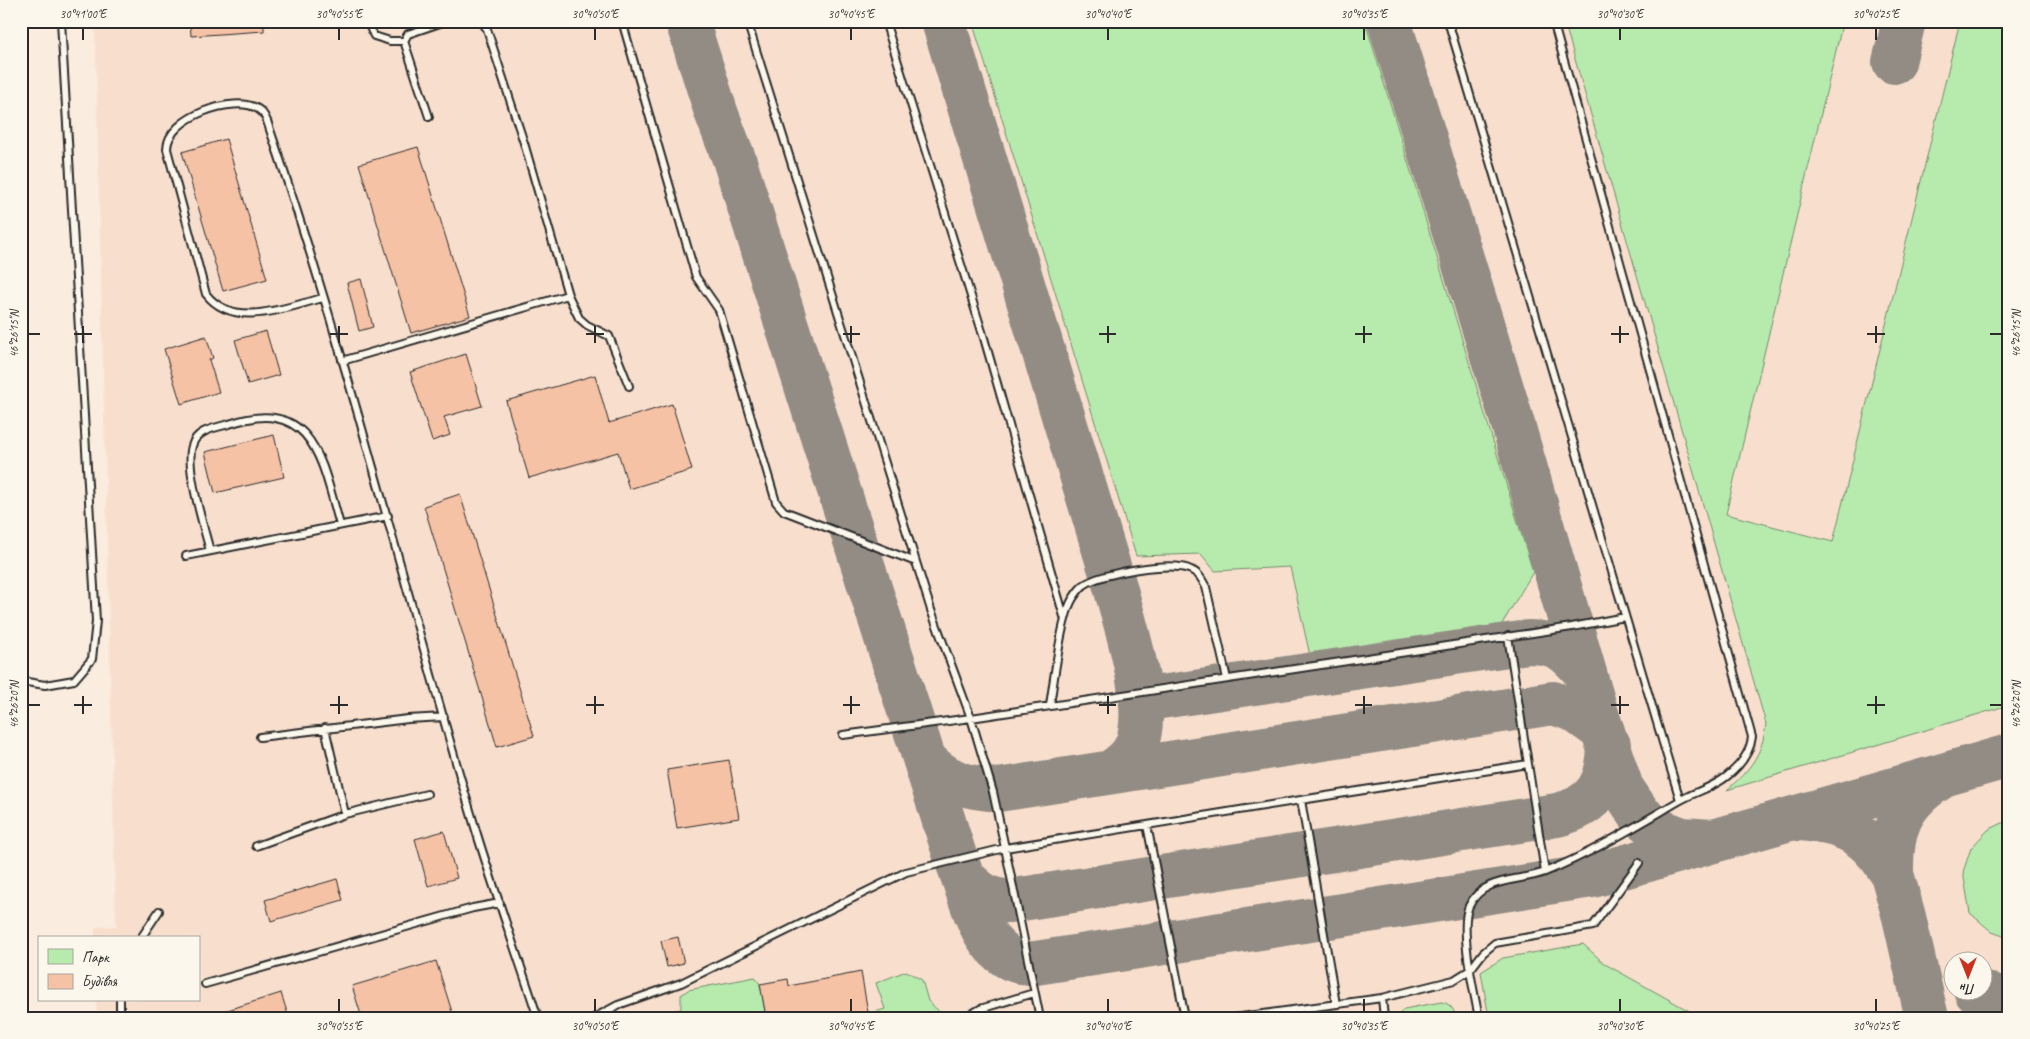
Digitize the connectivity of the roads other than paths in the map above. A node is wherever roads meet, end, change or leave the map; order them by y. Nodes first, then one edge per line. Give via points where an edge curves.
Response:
1 (61, 21) edge
2 (367, 21) edge
3 (446, 21) edge
4 (481, 21) edge
5 (622, 21) edge
6 (748, 21) edge
7 (885, 21) edge
8 (1448, 21) edge
9 (1553, 21) edge
10 (404, 41) junction
11 (429, 117) dead end
12 (568, 295) junction
13 (323, 298) junction
14 (342, 361) junction
15 (628, 386) dead end
16 (388, 516) junction
17 (340, 525) junction
18 (210, 551) junction
19 (186, 556) dead end
20 (916, 562) junction
21 (1625, 617) junction
22 (1065, 620) junction
23 (1508, 636) junction
24 (1227, 679) junction
25 (21, 680) edge
26 (1050, 705) junction
27 (444, 717) junction
28 (971, 718) junction
29 (325, 728) junction
30 (843, 735) dead end
31 (260, 737) dead end
32 (1528, 764) junction
33 (426, 794) dead end
34 (1301, 800) junction
35 (1680, 800) junction
36 (345, 814) junction
37 (1147, 825) junction
38 (256, 846) dead end
39 (1005, 848) junction
40 (1639, 863) dead end
41 (1545, 872) junction
42 (500, 903) junction
43 (159, 911) dead end
44 (143, 936) edge
45 (1470, 970) junction
46 (205, 984) dead end
47 (1034, 993) junction
48 (1382, 998) junction
49 (120, 1002) edge
50 (1336, 1004) junction
51 (120, 1018) edge
52 (538, 1018) edge
53 (594, 1018) edge
54 (964, 1018) edge
55 (1040, 1018) edge
56 (1185, 1018) edge
57 (1233, 1018) edge
58 (1384, 1018) edge
59 (1479, 1018) edge

1 - 25 lane via 96,621 92,659 74,680 45,685
2 - 10 lane via 374,36
3 - 10 lane via 408,34
4 - 12 lane via 487,29 524,142
5 - 20 lane via 696,277 719,310 776,502 784,511
6 - 20 lane
7 - 22 lane via 984,338
8 - 21 lane
9 - 35 lane via 1752,737 1751,747 1741,763 1726,778
10 - 11 lane
12 - 14 lane
12 - 15 lane via 578,318 609,336
13 - 13 lane via 255,314 228,312 212,302 206,294 167,149 169,136 180,123 228,105 250,105 262,112
13 - 14 lane
14 - 16 lane
16 - 17 lane
16 - 27 lane
17 - 18 lane
17 - 18 lane via 326,474 306,433 287,420 238,421 200,433 191,447 191,466
18 - 19 lane
20 - 28 lane
21 - 23 lane
21 - 35 lane
22 - 24 lane via 1071,600 1090,582 1170,565 1191,569 1198,574 1210,598
22 - 26 lane
23 - 24 lane
23 - 32 lane
24 - 26 lane
26 - 28 lane
27 - 29 lane
27 - 42 lane
28 - 30 lane
28 - 39 lane via 993,792
29 - 31 lane
29 - 36 lane
32 - 34 lane
32 - 41 lane
33 - 36 lane
34 - 37 lane
34 - 50 lane
35 - 41 lane via 1633,829
36 - 38 lane
37 - 39 lane
37 - 56 lane
39 - 47 lane
39 - 53 lane via 906,872 681,983 618,1005
40 - 45 lane via 1593,926 1495,944
41 - 45 lane via 1488,886 1477,894 1466,916
42 - 46 lane
42 - 52 lane
43 - 44 lane
45 - 48 lane via 1454,980
45 - 59 lane
47 - 54 lane via 980,1008
47 - 55 lane
48 - 50 lane
48 - 58 lane
49 - 51 lane
50 - 57 lane

